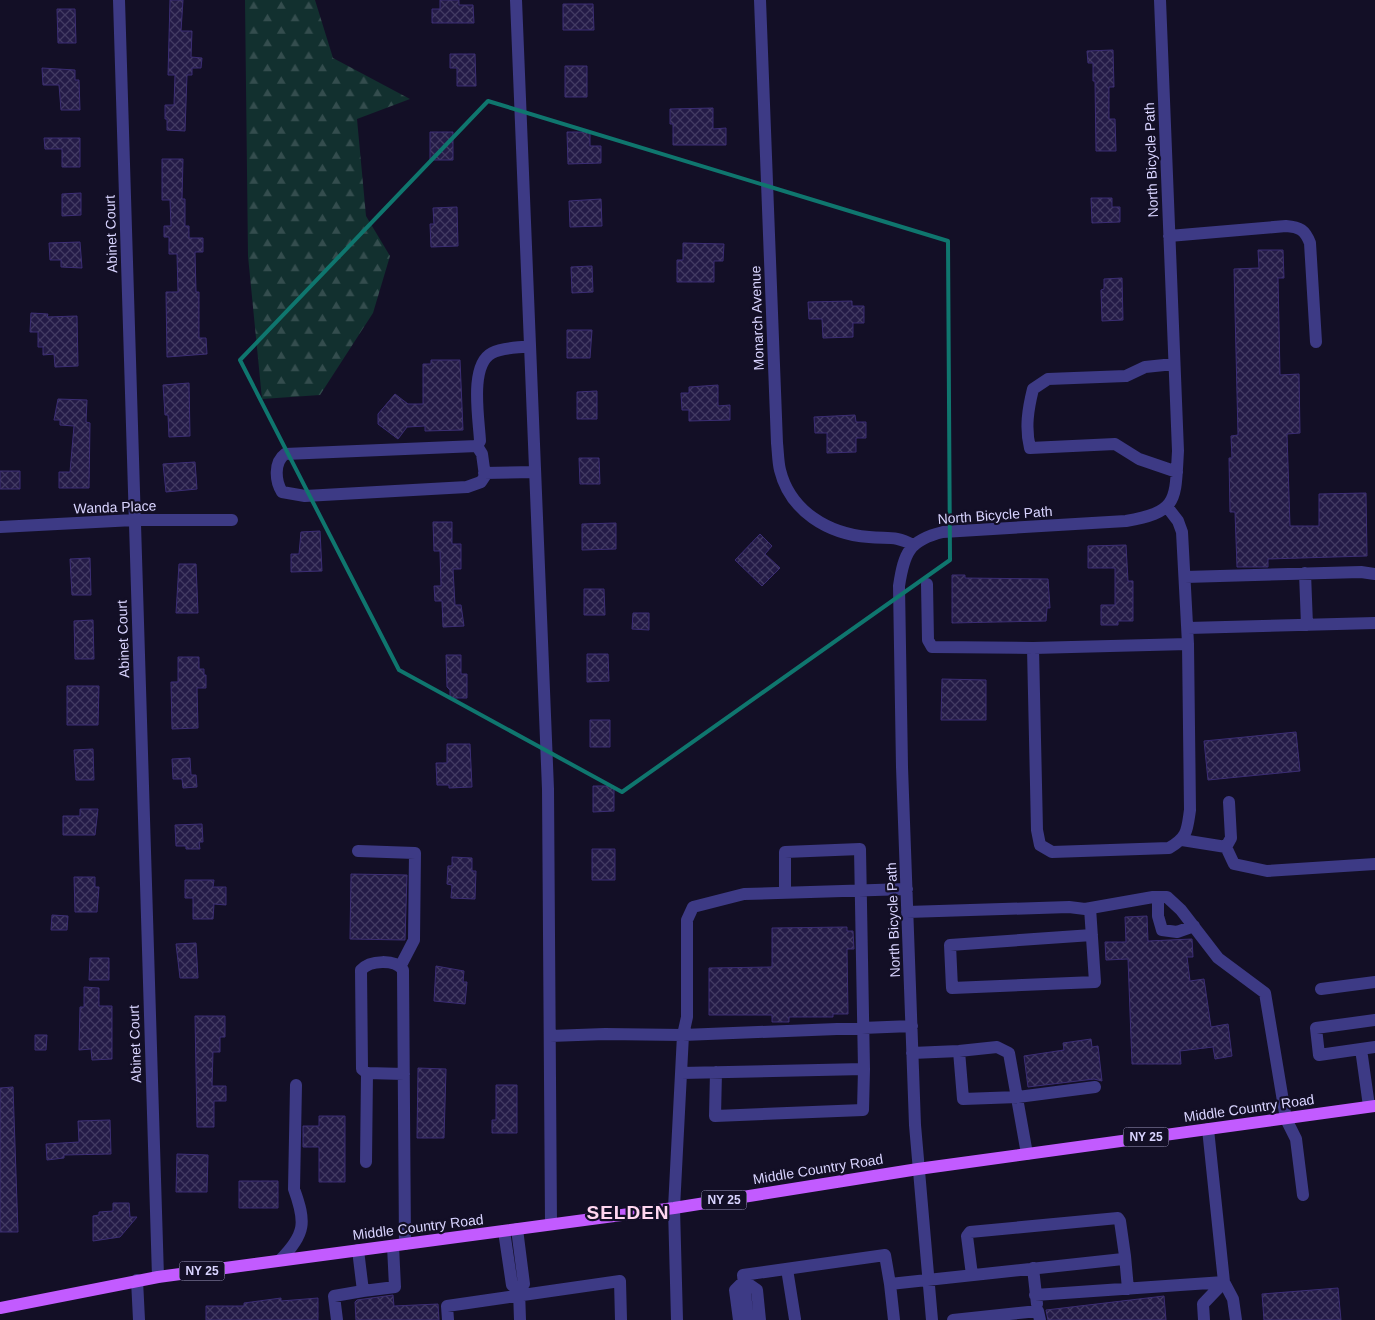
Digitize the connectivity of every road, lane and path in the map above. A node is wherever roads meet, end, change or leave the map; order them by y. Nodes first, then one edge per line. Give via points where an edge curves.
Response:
1 (119, 0) edge
2 (516, 0) edge
3 (760, 0) edge
4 (1160, 0) edge
5 (1169, 236) junction
6 (1316, 342) dead end
7 (530, 346) junction
8 (1174, 364) junction
9 (476, 446) junction
10 (535, 472) junction
11 (1177, 472) junction
12 (484, 473) junction
13 (1168, 508) junction
14 (134, 520) junction
15 (232, 520) dead end
16 (0, 527) edge
17 (913, 544) junction
18 (1305, 573) junction
19 (1375, 574) edge
20 (1185, 577) junction
21 (927, 584) dead end
22 (1375, 623) edge
23 (1307, 625) junction
24 (1188, 628) junction
25 (1188, 644) junction
26 (1033, 648) junction
27 (1229, 802) dead end
28 (1182, 840) junction
29 (1226, 847) junction
30 (358, 851) dead end
31 (1375, 864) edge
32 (907, 889) junction
33 (860, 890) junction
34 (785, 892) junction
35 (1158, 897) junction
36 (1090, 908) junction
37 (907, 912) junction
38 (1194, 926) junction
39 (1092, 935) junction
40 (400, 967) junction
41 (1375, 982) edge
42 (1321, 990) dead end
43 (1375, 1020) edge
44 (912, 1026) junction
45 (862, 1028) junction
46 (683, 1034) junction
47 (550, 1036) junction
48 (1375, 1047) edge
49 (1361, 1049) junction
50 (959, 1051) junction
51 (912, 1053) junction
52 (864, 1069) junction
53 (716, 1072) junction
54 (367, 1073) junction
55 (681, 1073) junction
56 (404, 1074) junction
57 (296, 1085) dead end
58 (1095, 1088) dead end
59 (1018, 1097) junction
60 (1372, 1106) edge
61 (1286, 1119) junction
62 (1208, 1129) junction
63 (1027, 1154) junction
64 (366, 1162) dead end
65 (918, 1169) junction
66 (1304, 1195) dead end
67 (674, 1208) junction
68 (551, 1224) junction
69 (511, 1230) junction
70 (399, 1245) junction
71 (358, 1250) junction
72 (1125, 1256) junction
73 (280, 1260) junction
74 (1033, 1268) junction
75 (788, 1269) junction
76 (972, 1274) junction
77 (158, 1277) junction
78 (743, 1278) junction
79 (928, 1279) junction
80 (137, 1280) junction
81 (1224, 1282) junction
82 (890, 1284) junction
83 (1128, 1289) junction
84 (363, 1291) junction
85 (519, 1293) junction
86 (1035, 1295) junction
87 (0, 1308) edge
88 (1039, 1315) edge
89 (795, 1319) edge
90 (139, 1320) edge
91 (337, 1320) edge
92 (448, 1320) edge
93 (520, 1320) edge
94 (621, 1320) edge
95 (673, 1320) edge
96 (739, 1320) edge
97 (748, 1320) edge
98 (760, 1320) edge
99 (894, 1320) edge
100 (932, 1320) edge
101 (953, 1320) edge
102 (1204, 1320) edge
103 (1236, 1320) edge

1 - 14 street, Abinet Court
2 - 7 street
3 - 17 street, Monarch Avenue via 780,470 789,493 802,511 822,524 841,532 899,538
4 - 5 street, North Bicycle Path
5 - 6 street via 1298,227 1306,233 1310,243
5 - 8 street, North Bicycle Path
7 - 9 street via 502,349 483,359 477,380 480,442
7 - 10 street
8 - 11 street, North Bicycle Path
8 - 11 street via 1145,366 1126,376 1048,379 1033,389 1028,408 1028,437 1030,448 1115,444 1139,459
9 - 12 street via 482,454
9 - 12 street via 285,454 277,465 278,486 282,492 305,496 467,487 481,482
10 - 12 street
10 - 47 street via 548,788
11 - 13 street, North Bicycle Path via 1176,491
13 - 17 street, North Bicycle Path via 1152,517 1126,521 943,532 924,536
13 - 20 street via 1182,532
14 - 15 street, Wanda Place
14 - 16 street, Wanda Place
14 - 77 street, Abinet Court
17 - 32 street, North Bicycle Path via 903,560 899,586
18 - 19 street
18 - 20 street
18 - 23 street
20 - 24 street
21 - 26 street via 928,640 932,647
22 - 23 street
23 - 24 street
24 - 25 street
25 - 26 street
25 - 28 street via 1190,810
26 - 28 street via 1036,830 1040,845 1052,852 1062,852 1169,848
27 - 29 street via 1231,838
28 - 29 street
29 - 31 street via 1234,864 1267,871
30 - 40 street via 415,853 414,940
32 - 33 street
32 - 37 street, North Bicycle Path
33 - 34 street
33 - 34 street via 860,849 785,852
33 - 45 street
34 - 46 street via 744,894 692,907 687,920 687,1017
35 - 36 street
35 - 38 street via 1168,897
35 - 38 street via 1162,930 1177,932
36 - 37 street
36 - 39 street
37 - 44 street, North Bicycle Path
38 - 61 street via 1218,958 1265,993
39 - 39 street via 1095,982 952,988 950,945
40 - 54 street via 393,963 370,963 361,970 360,1063
40 - 56 street via 403,970
41 - 42 street
43 - 49 street via 1316,1028 1319,1055
44 - 45 street
44 - 51 street, North Bicycle Path
45 - 46 street
45 - 52 street
46 - 47 street
46 - 55 street
47 - 68 street
48 - 49 street
49 - 60 street
50 - 51 street
50 - 59 street via 1003,1048 1011,1059
50 - 59 street via 963,1099
51 - 65 street, North Bicycle Path
52 - 53 street
52 - 53 street via 863,1110 715,1116
53 - 55 street
54 - 56 street
54 - 64 street
55 - 67 street
56 - 70 street
57 - 73 street via 294,1189 301,1205 302,1226 292,1248
58 - 59 street
59 - 63 street
60 - 61 main road, Middle Country Road / NY 25
61 - 62 main road, Middle Country Road / NY 25
61 - 66 street via 1296,1139
62 - 63 main road, Middle Country Road / NY 25
62 - 81 street
63 - 65 main road, Middle Country Road / NY 25
65 - 67 main road, Middle Country Road / NY 25
65 - 79 street, North Bicycle Path
67 - 68 main road, Middle Country Road / NY 25
67 - 95 street
68 - 69 main road, Middle Country Road / NY 25
69 - 70 main road, Middle Country Road / NY 25
69 - 85 street via 512,1285
70 - 71 main road, Middle Country Road / NY 25
70 - 84 street via 395,1287
71 - 73 main road, Middle Country Road / NY 25
71 - 84 street
72 - 74 street via 1122,1259
72 - 76 street via 1118,1218 970,1232 967,1236
72 - 83 street
73 - 77 main road, Middle Country Road / NY 25
74 - 76 street
74 - 86 street
75 - 78 street
75 - 82 street via 885,1255
75 - 89 street
76 - 79 street
77 - 80 main road, Middle Country Road / NY 25
78 - 96 street via 736,1290
78 - 97 street
78 - 98 street via 757,1290
79 - 82 street
79 - 100 street, North Bicycle Path
80 - 87 main road, Middle Country Road / NY 25
80 - 90 street
81 - 83 street
81 - 102 street via 1203,1304
81 - 103 street via 1233,1299
82 - 99 street
83 - 86 street
84 - 91 street via 334,1296
85 - 92 street via 447,1306
85 - 93 street
85 - 94 street via 620,1280
86 - 88 street
88 - 101 street

